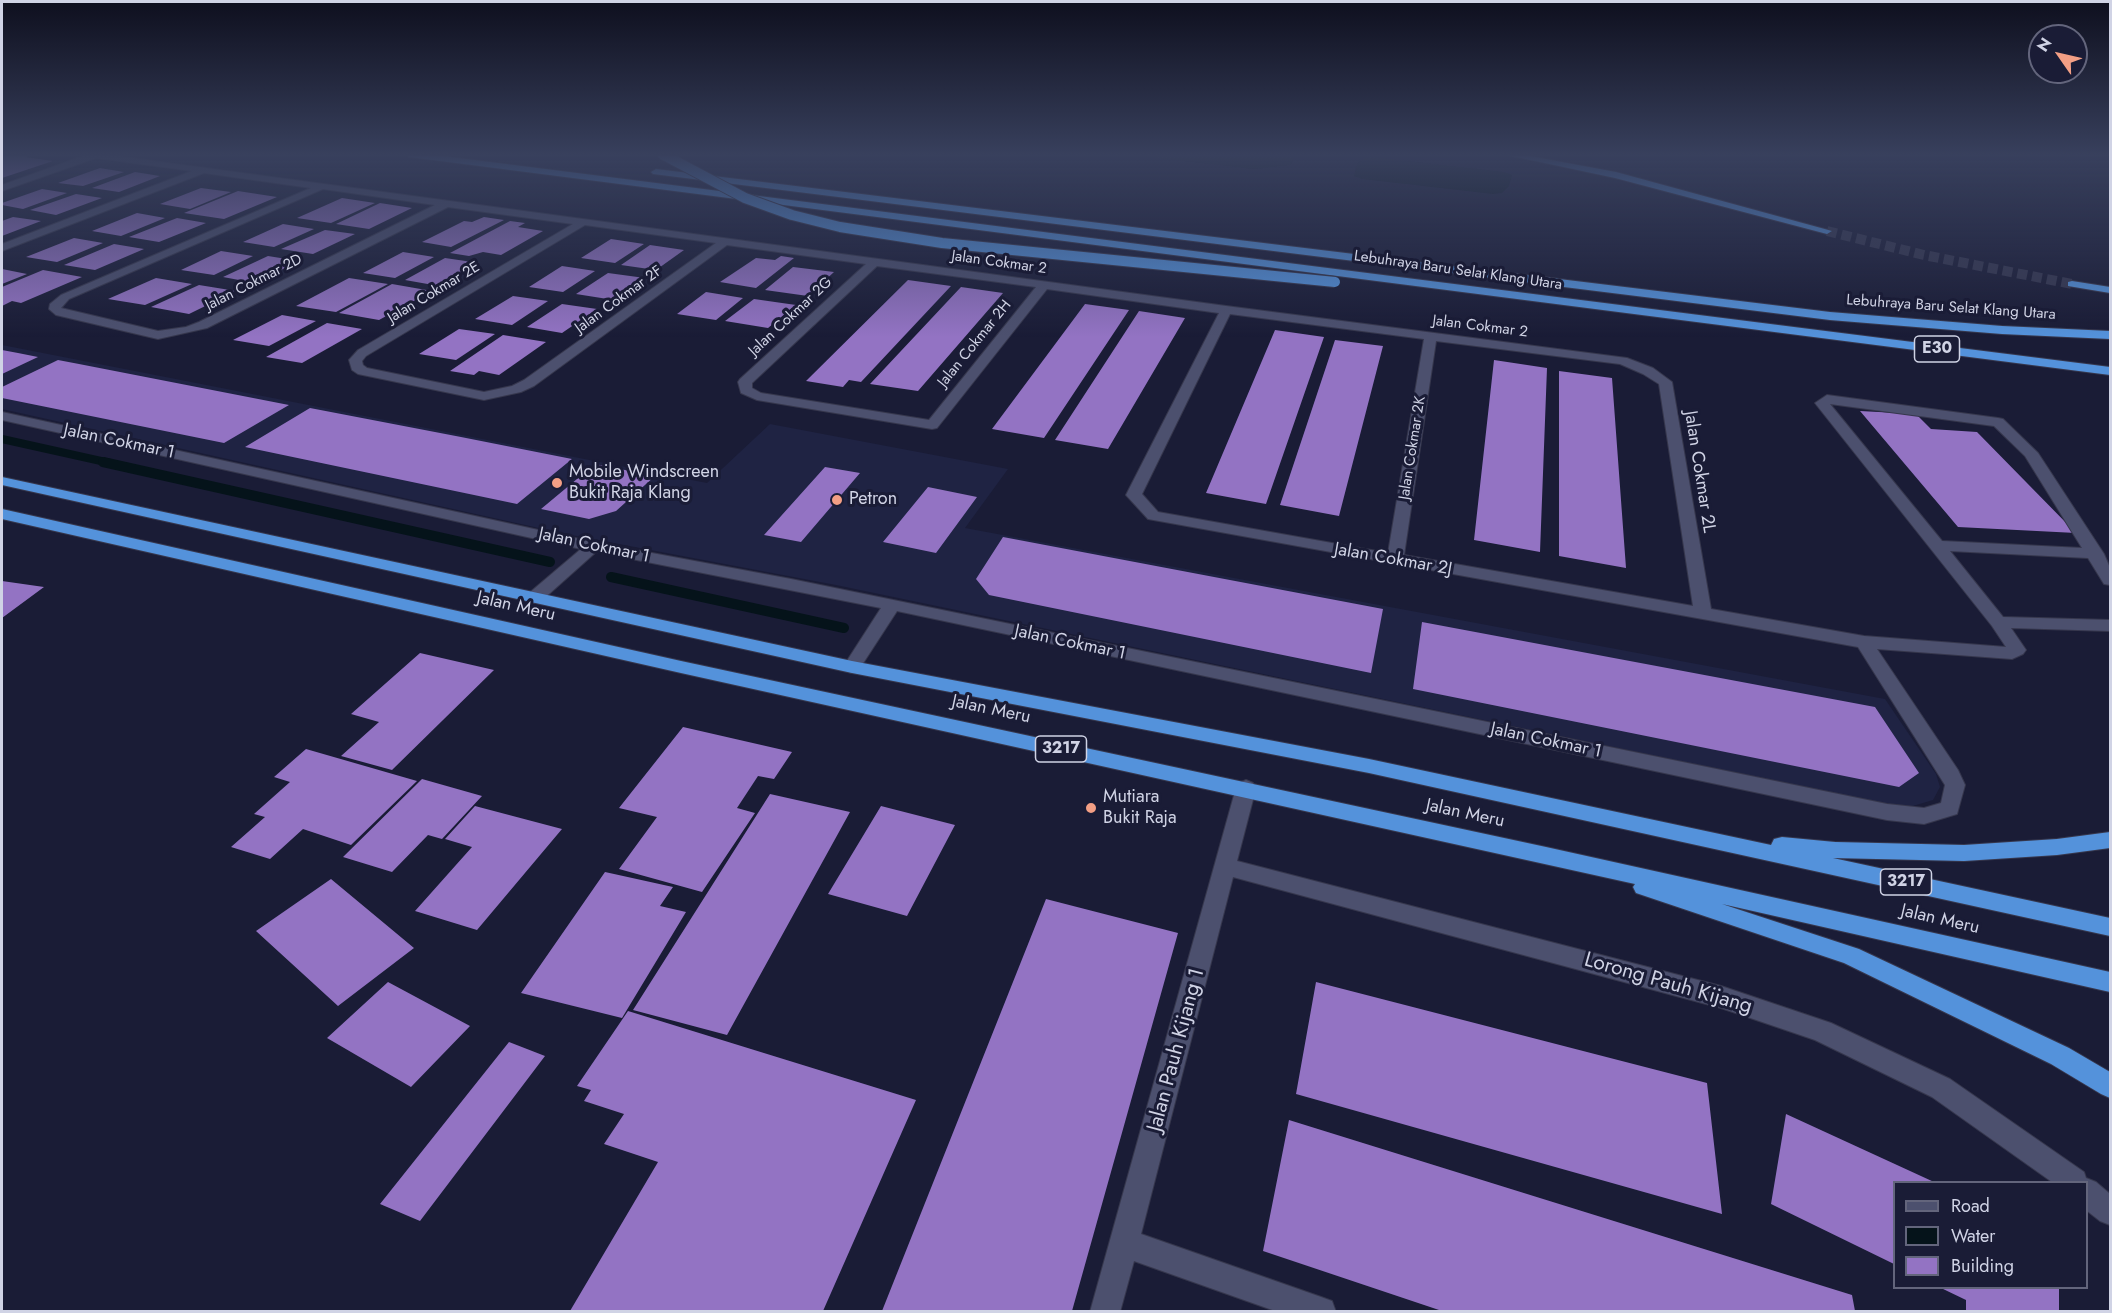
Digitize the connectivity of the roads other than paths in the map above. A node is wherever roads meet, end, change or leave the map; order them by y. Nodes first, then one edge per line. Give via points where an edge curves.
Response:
1 (87, 215) edge
2 (254, 215) edge
3 (422, 215) edge
4 (535, 215) edge
5 (793, 215) edge
6 (895, 215) edge
7 (1006, 215) edge
8 (1768, 215) edge
9 (584, 222) junction
10 (1827, 231) tunnel mouth
11 (726, 241) junction
12 (2, 248) edge
13 (875, 262) junction
14 (2072, 284) tunnel mouth
15 (1044, 285) junction
16 (2110, 290) edge
17 (1527, 298) junction
18 (1226, 310) junction
19 (2110, 335) edge
20 (1431, 336) junction
21 (362, 353) joint
22 (1623, 361) joint
23 (2110, 371) edge
24 (2, 416) edge
25 (932, 425) joint
26 (7, 484) edge
27 (5, 516) edge
28 (1937, 546) junction
29 (593, 547) junction
30 (2096, 554) junction
31 (1395, 560) junction
32 (2110, 580) edge
33 (534, 598) junction
34 (892, 605) junction
35 (1703, 615) junction
36 (1998, 622) junction
37 (2110, 626) edge
38 (1864, 642) junction
39 (852, 667) junction
40 (1246, 788) junction
41 (1702, 838) junction
42 (2110, 840) edge
43 (1546, 855) junction
44 (1227, 867) junction
45 (2110, 927) edge
46 (2110, 982) edge
47 (2110, 1086) edge
48 (2073, 1181) edge
49 (2088, 1194) edge
50 (2110, 1211) edge
51 (1125, 1243) junction
52 (1105, 1311) edge
53 (1321, 1311) edge

1 - 12 street
2 - 3 street, Jalan Cokmar 2D via 65,297 55,309 158,335 188,330
4 - 9 street, Jalan Cokmar 2
5 - 17 highway, bridge via 942,243 1474,299
6 - 17 highway, Lebuhraya Baru Selat Klang Utara / E30
7 - 19 highway, Lebuhraya Baru Selat Klang Utara / E30 via 1830,316
8 - 10 highway
9 - 11 street, Jalan Cokmar 2
9 - 21 street, Jalan Cokmar 2E
11 - 13 street, Jalan Cokmar 2
11 - 21 street, Jalan Cokmar 2F via 516,389 484,396 363,371 355,360
13 - 15 street, Jalan Cokmar 2
13 - 25 street, Jalan Cokmar 2G via 745,382 746,390 757,396
14 - 16 highway
15 - 18 street, Jalan Cokmar 2
15 - 25 street, Jalan Cokmar 2H
17 - 23 highway, Lebuhraya Baru Selat Klang Utara / E30
18 - 20 street, Jalan Cokmar 2
18 - 31 street, Jalan Cokmar 2J via 1134,495 1153,516
20 - 22 street, Jalan Cokmar 2
20 - 31 street, Jalan Cokmar 2K
22 - 35 street, Jalan Cokmar 2L via 1648,370 1665,382
24 - 29 street, Jalan Cokmar 1
26 - 33 highway, Jalan Meru / 3217
27 - 40 highway, Jalan Meru / 3217
28 - 30 street
28 - 30 street via 1822,403 1827,399 1998,422 2031,453
28 - 36 street
29 - 33 street
29 - 34 street, Jalan Cokmar 1
30 - 32 street
31 - 35 street, Jalan Cokmar 2J
33 - 39 highway, Jalan Meru / 3217
34 - 38 street, Jalan Cokmar 1 via 1887,813 1924,816 1950,808 1955,785 1951,775
34 - 39 street
35 - 38 street, Jalan Cokmar 2J
36 - 37 street
36 - 38 street, Jalan Cokmar 2J via 2017,650 2012,653
39 - 41 highway, Jalan Meru / 3217 via 1369,766
40 - 43 highway, Jalan Meru / 3217
40 - 44 street, Jalan Pauh Kijang 1
41 - 42 highway via 1836,850 1964,853
41 - 45 highway, Jalan Meru / 3217
43 - 46 highway, Jalan Meru / 3217
43 - 47 highway via 1851,956 2060,1056
44 - 48 street, Lorong Pauh Kijang via 1721,997 1822,1031 1941,1088
44 - 51 street, Jalan Pauh Kijang 1
49 - 50 street
51 - 52 street, Jalan Pauh Kijang 1
51 - 53 street

